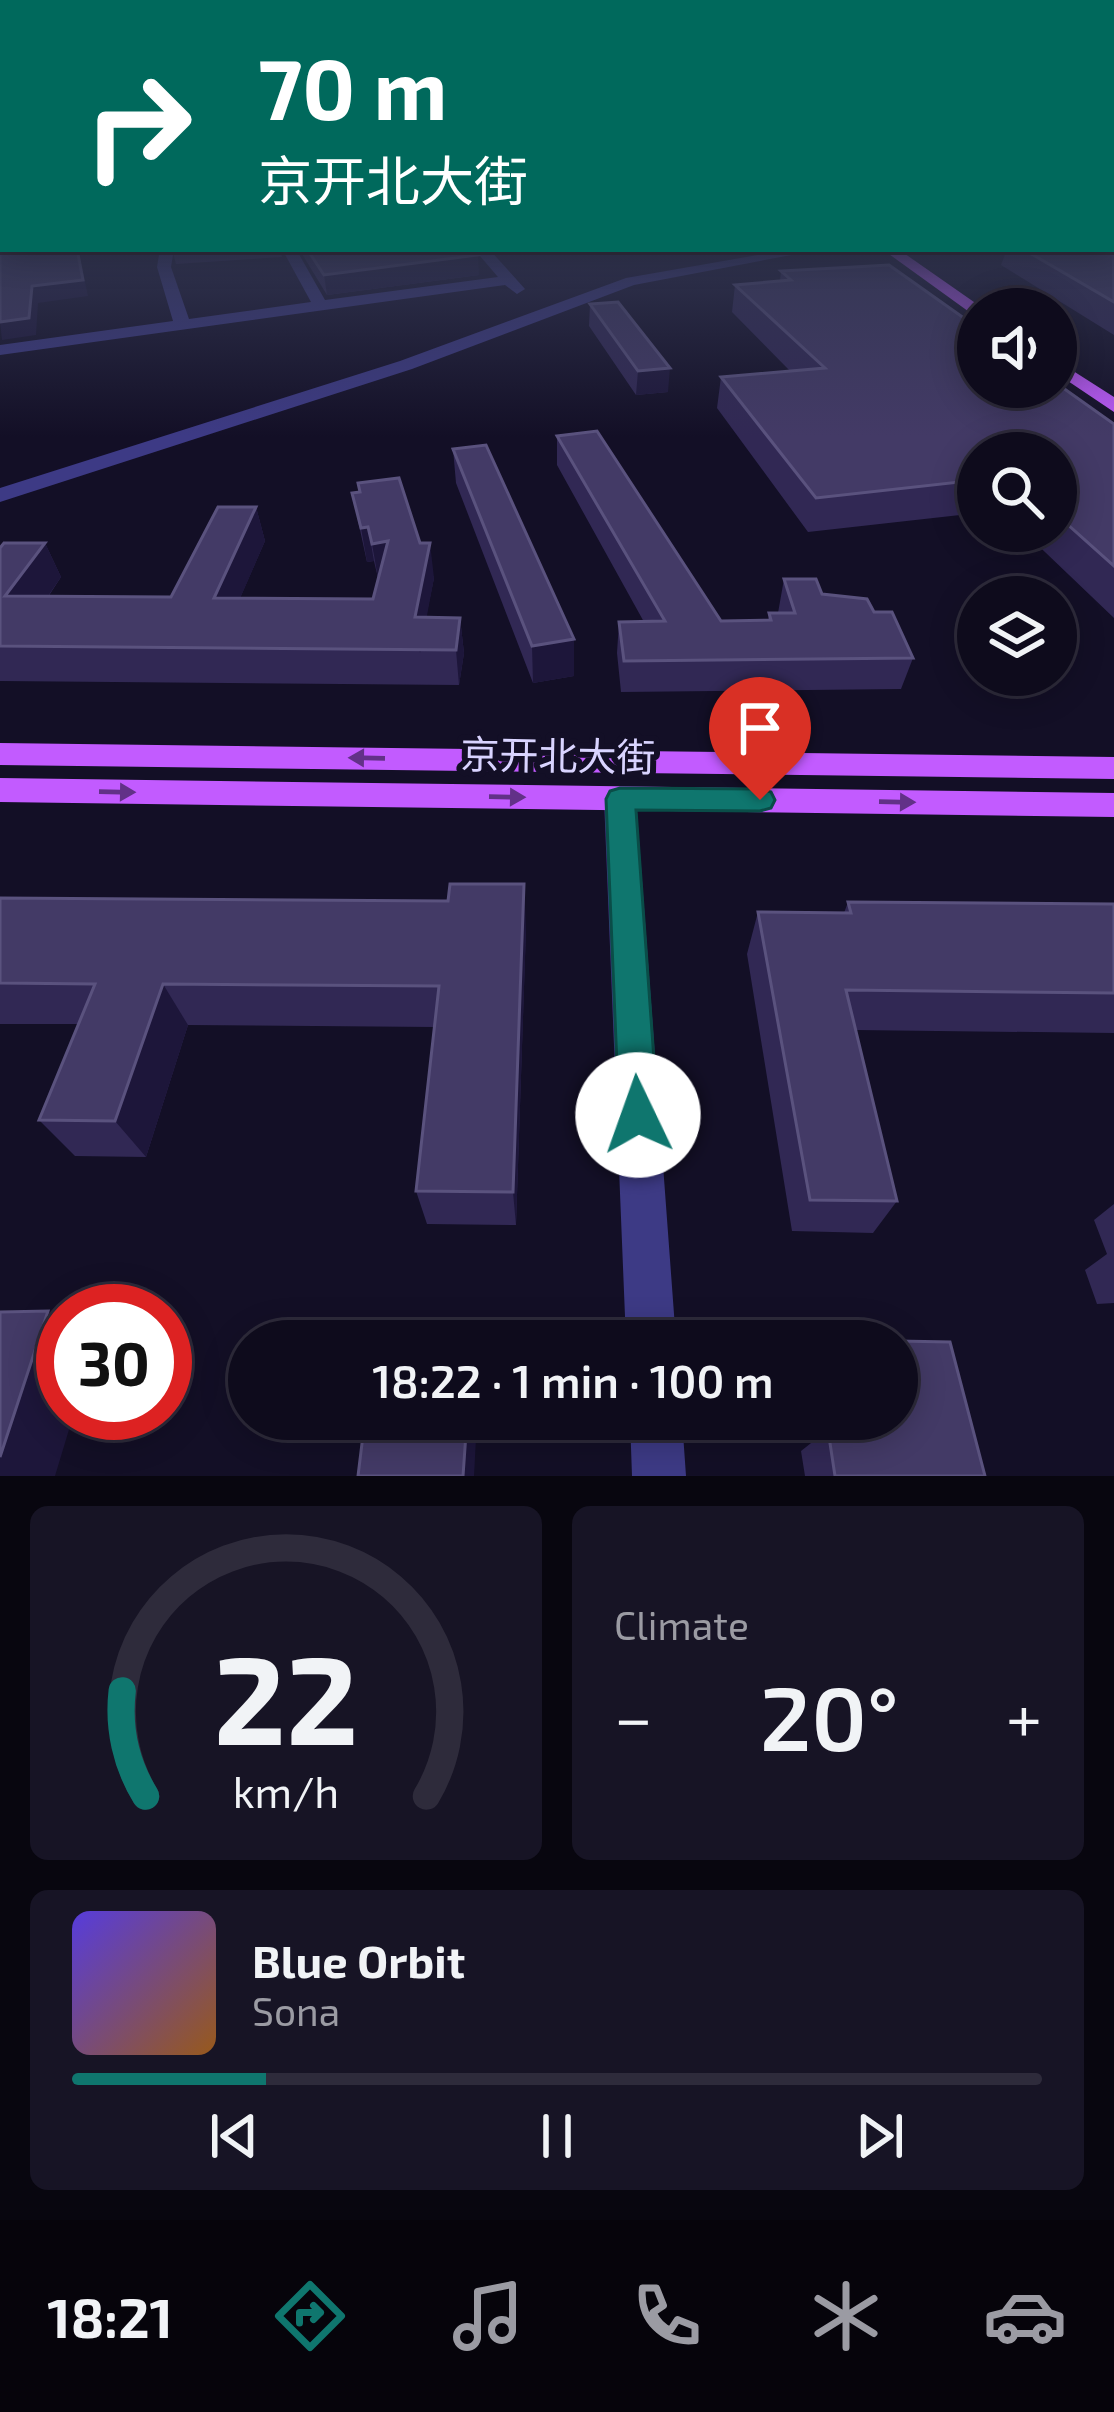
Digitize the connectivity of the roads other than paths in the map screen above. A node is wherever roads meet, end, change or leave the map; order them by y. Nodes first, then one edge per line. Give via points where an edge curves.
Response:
1 (174, 299) edge
2 (317, 299) edge
3 (377, 299) edge
4 (530, 299) edge
5 (583, 299) edge
6 (321, 307) junction
7 (545, 311) junction
8 (183, 326) junction
9 (0, 350) edge
10 (1077, 361) edge
11 (1077, 380) edge
12 (1114, 386) edge
13 (1114, 406) edge
14 (0, 495) edge
15 (0, 754) edge
16 (1114, 768) edge
17 (0, 790) edge
18 (620, 799) junction
19 (1114, 805) edge
20 (650, 1320) edge
21 (657, 1440) edge
22 (659, 1476) edge

1 - 8 street
2 - 6 street
3 - 6 street
4 - 7 street
5 - 7 street
6 - 8 street
7 - 14 street via 406,365
8 - 9 street
10 - 12 main road
11 - 13 main road
16 -> 15 main road, 京开北大街
17 -> 18 main road, 京开北大街
18 -> 19 main road, 京开北大街
18 - 20 street
21 - 22 street

